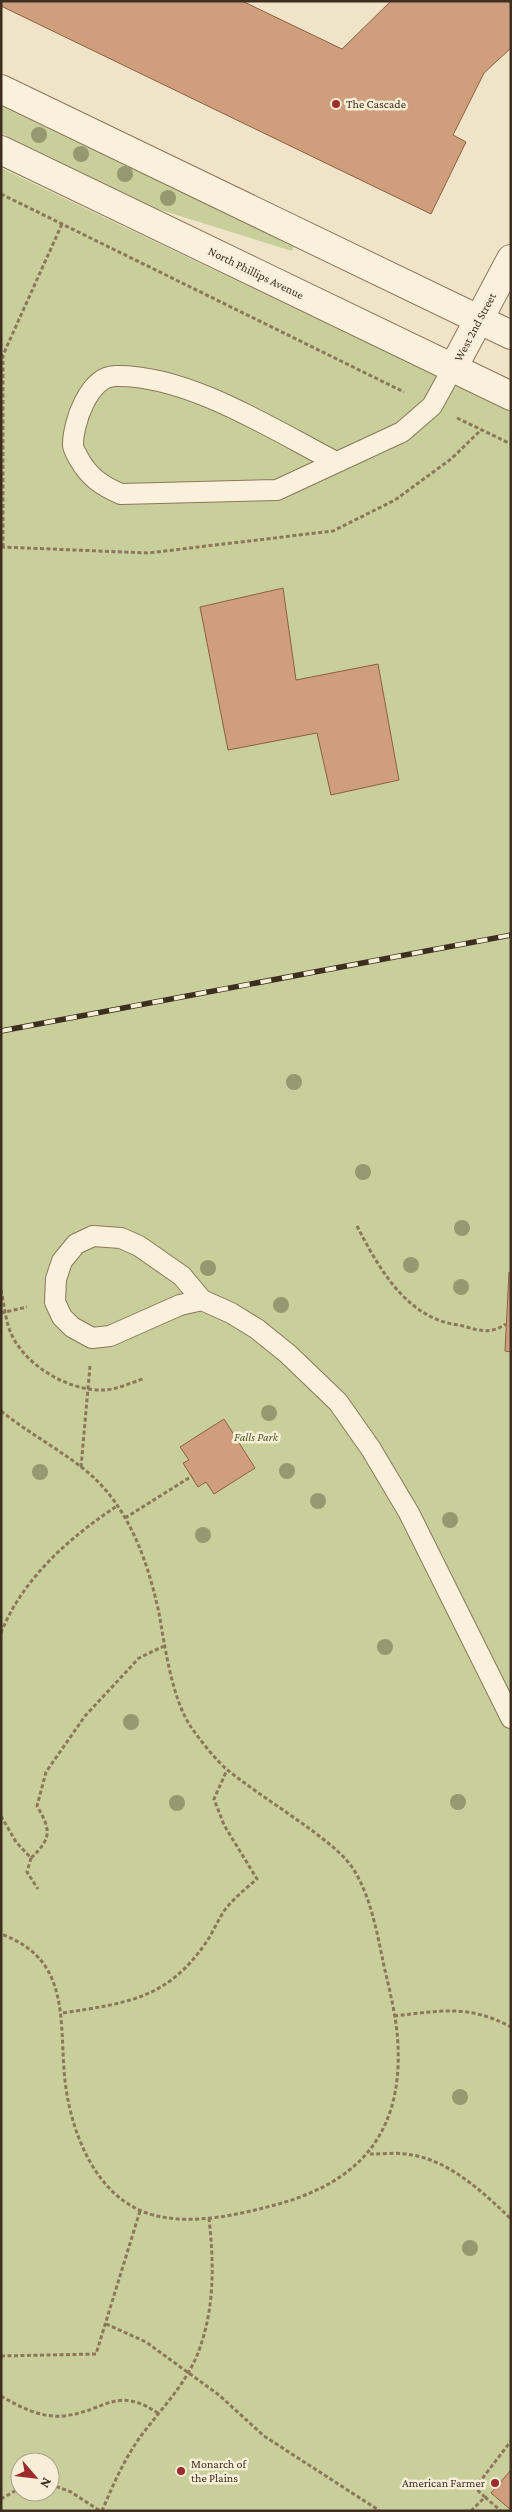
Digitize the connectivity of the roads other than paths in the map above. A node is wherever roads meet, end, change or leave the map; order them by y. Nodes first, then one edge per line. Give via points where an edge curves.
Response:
1 (1, 89) edge
2 (1, 150) edge
3 (511, 259) edge
4 (479, 320) junction
5 (511, 335) edge
6 (453, 368) junction
7 (511, 396) edge
8 (336, 462) junction
9 (202, 1300) junction
10 (511, 1718) edge

1 - 4 street
2 - 6 street, North Phillips Avenue
3 - 4 street, West 2nd Street
4 - 5 street
4 - 6 street, West 2nd Street
6 - 7 street, North Phillips Avenue
6 - 8 lane via 432,406 402,432
8 - 8 lane via 278,490 121,494 106,488 87,473 73,446 80,408 97,383 113,376 147,378 210,398
9 - 9 lane via 182,1276 139,1246 122,1238 93,1236 76,1244 62,1261 54,1302 72,1327 92,1338 110,1336 180,1305
9 - 10 lane via 256,1329 288,1354 338,1402 409,1513

